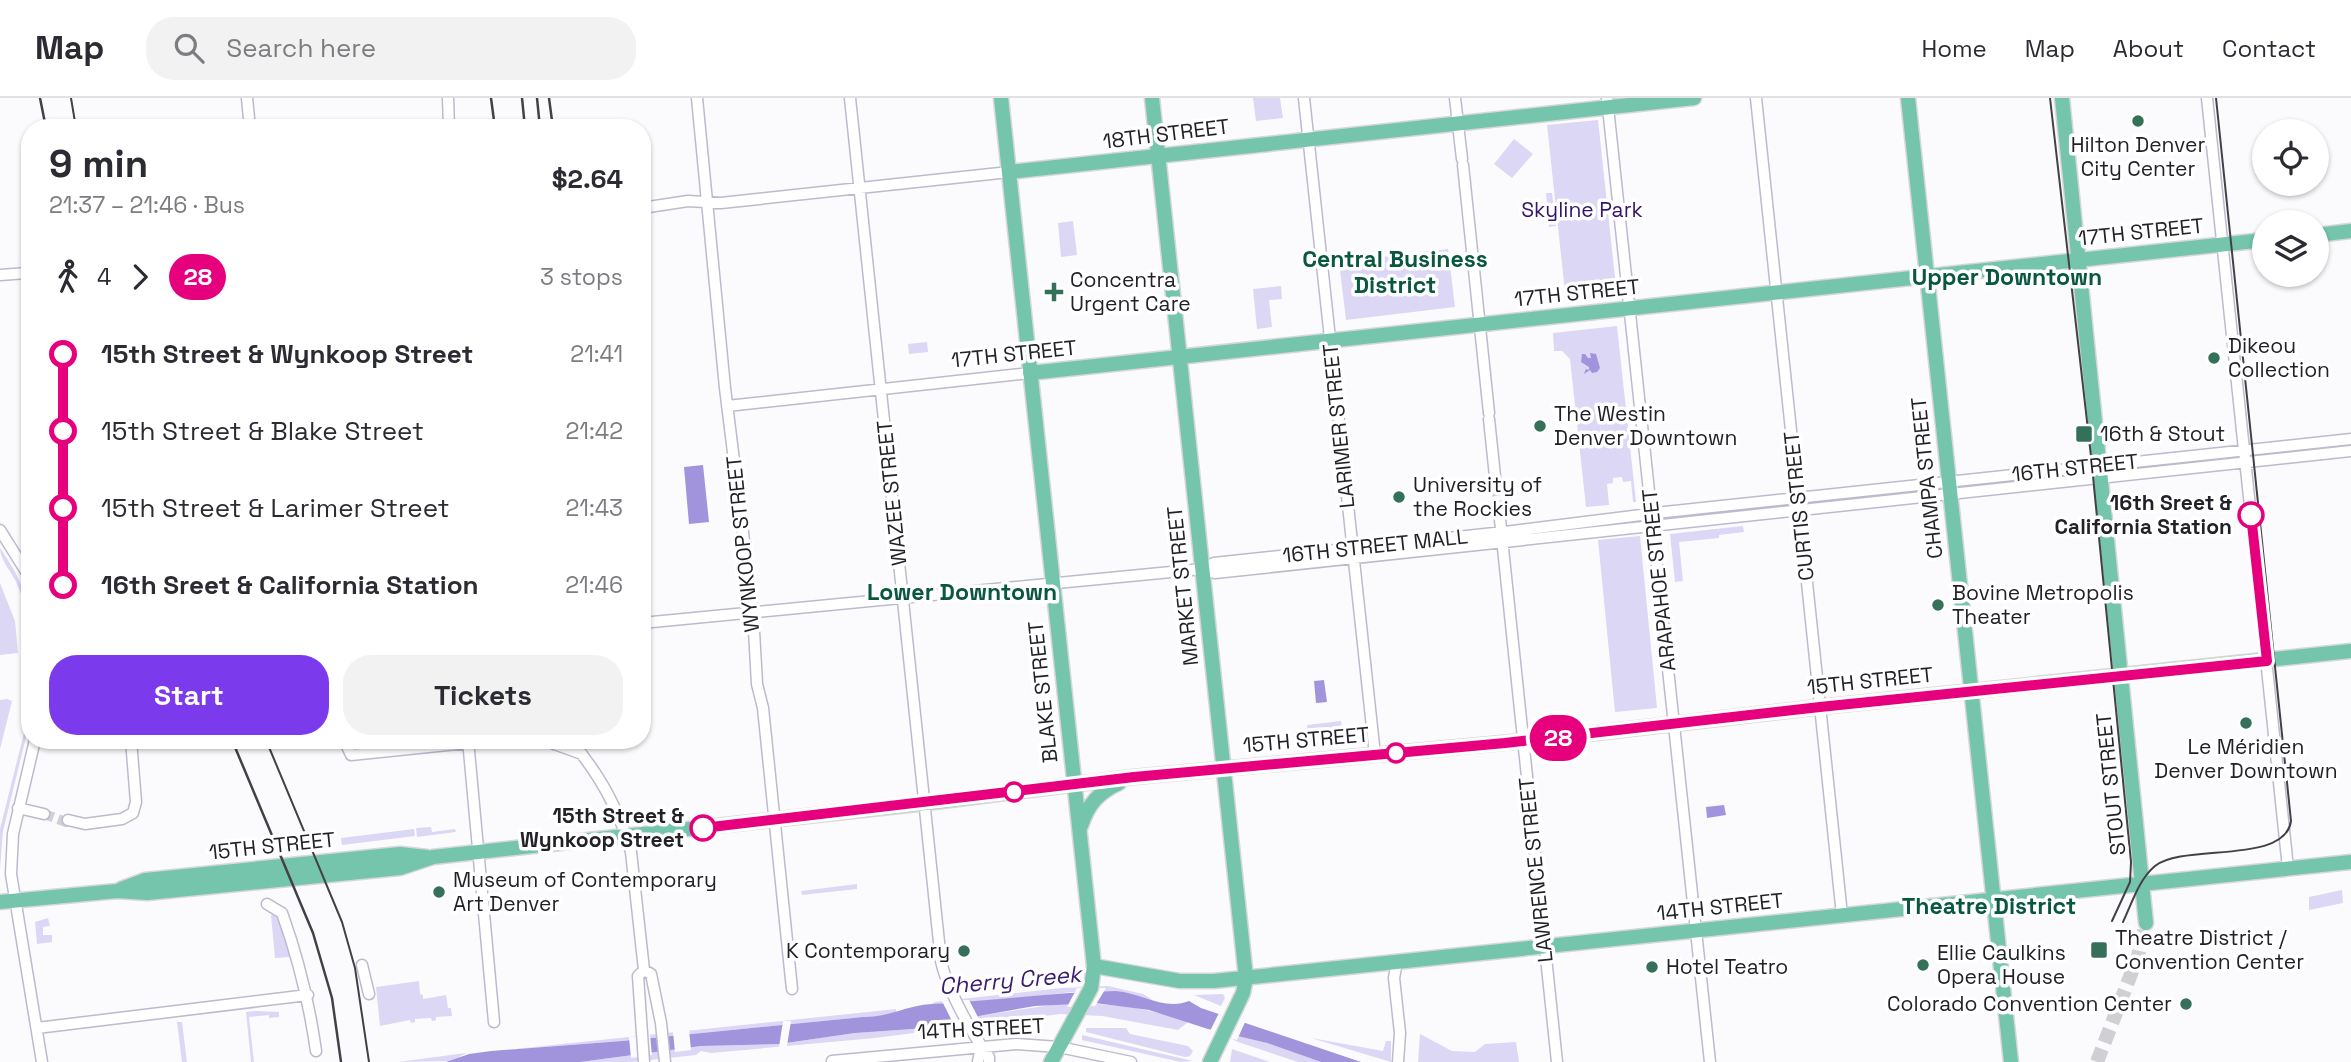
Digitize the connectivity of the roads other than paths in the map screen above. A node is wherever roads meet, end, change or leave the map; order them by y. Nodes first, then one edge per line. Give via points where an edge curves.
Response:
1 (247, 98) edge
2 (448, 98) edge
3 (697, 98) edge
4 (850, 98) edge
5 (1001, 98) edge
6 (1152, 98) edge
7 (1304, 98) edge
8 (1455, 98) edge
9 (1695, 98) edge
10 (1756, 98) edge
11 (1908, 98) edge
12 (2062, 98) edge
13 (2207, 98) edge
14 (1608, 102) edge
15 (249, 119) edge
16 (449, 119) edge
17 (1458, 123) junction
18 (1308, 139) junction
19 (1158, 157) junction
20 (1009, 172) junction
21 (859, 187) junction
22 (706, 203) junction
23 (651, 207) edge
24 (2351, 231) edge
25 (2329, 234) edge
26 (2252, 241) edge
27 (2223, 245) junction
28 (2078, 260) junction
29 (21, 273) edge
30 (0, 275) edge
31 (1926, 276) junction
32 (1776, 292) junction
33 (1630, 308) junction
34 (1479, 324) junction
35 (1330, 341) junction
36 (1180, 358) junction
37 (1030, 373) junction
38 (881, 390) junction
39 (727, 406) junction
40 (2351, 439) edge
41 (2351, 451) edge
42 (2245, 456) junction
43 (2100, 471) junction
44 (1496, 486) tunnel mouth
45 (1949, 489) junction
46 (1799, 498) junction
47 (1499, 510) tunnel mouth
48 (1800, 511) junction
49 (1652, 519) junction
50 (0, 530) edge
51 (1502, 538) junction
52 (1353, 553) junction
53 (21, 562) edge
54 (1202, 569) junction
55 (1053, 583) junction
56 (903, 598) junction
57 (753, 613) junction
58 (651, 622) edge
59 (2351, 651) edge
60 (2267, 661) junction
61 (2121, 676) junction
62 (1971, 691) junction
63 (1820, 707) junction
64 (1675, 725) junction
65 (1522, 741) junction
66 (33, 749) edge
67 (132, 749) edge
68 (348, 749) edge
69 (401, 749) edge
70 (468, 749) edge
71 (568, 749) edge
72 (578, 749) edge
73 (582, 754) junction
74 (1375, 755) junction
75 (1223, 769) junction
76 (1134, 777) junction
77 (1074, 785) junction
78 (926, 803) junction
79 (19, 808) junction
80 (44, 814) tunnel mouth
81 (68, 820) tunnel mouth
82 (775, 820) junction
83 (1079, 831) junction
84 (626, 836) junction
85 (477, 853) junction
86 (2351, 862) edge
87 (2288, 869) junction
88 (2142, 884) junction
89 (1993, 899) junction
90 (16, 901) junction
91 (0, 902) edge
92 (267, 904) dead end
93 (1842, 915) junction
94 (2146, 923) tunnel mouth
95 (1695, 930) junction
96 (1544, 946) junction
97 (1397, 962) junction
98 (362, 965) dead end
99 (644, 970) junction
100 (1094, 973) junction
101 (1246, 978) junction
102 (792, 989) dead end
103 (369, 994) dead end
104 (307, 995) junction
105 (494, 1023) dead end
106 (37, 1028) junction
107 (981, 1046) junction
108 (1059, 1047) junction
109 (316, 1051) dead end
110 (1213, 1056) edge
111 (1399, 1059) edge
112 (832, 1061) edge
113 (42, 1062) edge
114 (644, 1062) edge
115 (665, 1062) edge
116 (978, 1062) edge
117 (989, 1062) edge
118 (1051, 1062) edge
119 (1132, 1062) edge
120 (1556, 1062) edge
121 (1710, 1062) edge
122 (2011, 1062) edge

1 - 15 street
2 - 16 street
3 - 22 street, WYNKOOP STREET
4 - 21 street, WAZEE STREET
5 - 20 main road, BLAKE STREET
6 - 19 main road, MARKET STREET
7 - 18 street, LARIMER STREET
8 - 17 street
9 - 14 main road, 18TH STREET
10 - 32 street, CURTIS STREET
11 - 31 main road, CHAMPA STREET
12 - 28 main road, STOUT STREET
13 - 27 street
14 - 17 main road, 18TH STREET
14 - 33 street, ARAPAHOE STREET
17 - 18 main road, 18TH STREET
17 - 34 street
18 - 19 main road, 18TH STREET
18 - 35 street, LARIMER STREET
19 - 20 main road, 18TH STREET
19 - 36 main road, MARKET STREET
20 - 21 street, 18TH STREET
20 - 37 main road, BLAKE STREET
21 - 22 street, 18TH STREET
21 - 38 street, WAZEE STREET
22 - 23 street, 18TH STREET
22 - 39 street, WYNKOOP STREET
24 - 25 main road
26 - 27 main road, 17TH STREET
27 - 28 main road, 17TH STREET
27 - 42 street
28 - 31 main road, 17TH STREET
28 - 43 main road, STOUT STREET
29 - 30 street
31 - 32 main road, 17TH STREET
31 - 45 main road, CHAMPA STREET
32 - 33 main road, 17TH STREET
32 - 46 street, CURTIS STREET
33 - 34 main road, 17TH STREET
33 - 49 street, ARAPAHOE STREET
34 - 35 main road, 17TH STREET
34 - 44 street
35 - 36 main road, 17TH STREET
35 - 52 street, LARIMER STREET
36 - 37 main road, 17TH STREET
36 - 54 main road, MARKET STREET
37 - 38 street, 17TH STREET
37 - 55 main road, BLAKE STREET
38 - 39 street, 17TH STREET
38 - 56 street, WAZEE STREET
39 - 57 street, WYNKOOP STREET
40 - 42 street, 16TH STREET
41 - 42 street, 16TH STREET
42 - 43 street, 16TH STREET
42 - 60 street
43 - 45 street, 16TH STREET
43 - 61 main road, STOUT STREET
45 - 46 street, 16TH STREET
45 - 48 street, 16TH STREET
45 - 62 main road, CHAMPA STREET
46 - 48 street, CURTIS STREET
46 - 49 street, 16TH STREET MALL
47 - 51 street, LAWRENCE STREET
48 - 49 street, 16TH STREET MALL
48 - 63 street, CURTIS STREET
49 - 51 street, 16TH STREET MALL
49 - 64 street, ARAPAHOE STREET
50 - 53 street
51 - 52 street, 16TH STREET MALL
51 - 65 street, LAWRENCE STREET
52 - 54 street, 16TH STREET MALL via 1214,564
52 - 74 street, LARIMER STREET
54 - 55 street, 16TH STREET MALL
54 - 75 main road, MARKET STREET
55 - 56 street, 16TH STREET MALL
55 - 77 main road, BLAKE STREET
56 - 57 street, 16TH STREET MALL
56 - 78 street, WAZEE STREET
57 - 58 street
57 - 82 street, WYNKOOP STREET via 757,684
59 - 60 main road, 15TH STREET
60 - 61 main road, 15TH STREET
60 - 87 street
61 - 62 main road, 15TH STREET
61 - 88 main road, STOUT STREET
62 - 63 main road, 15TH STREET
62 - 89 main road, CHAMPA STREET
63 - 64 main road, 15TH STREET
63 - 93 street, CURTIS STREET
64 - 65 main road, 15TH STREET
64 - 95 street, ARAPAHOE STREET
65 - 74 main road, 15TH STREET
65 - 96 street, LAWRENCE STREET
66 - 79 street
67 - 81 street via 133,813 85,824
68 - 69 street via 351,755
70 - 85 street
71 - 73 street
72 - 73 street
73 - 84 street via 602,780
74 - 75 main road, 15TH STREET
75 - 76 main road, 15TH STREET
75 - 101 main road, MARKET STREET
76 - 77 main road, 15TH STREET
76 - 83 main road via 1097,796
77 - 78 main road, 15TH STREET
77 - 83 main road, BLAKE STREET
78 - 82 main road, 15TH STREET
78 - 107 street, WAZEE STREET via 941,961
79 - 80 street
79 - 90 street via 11,843
82 - 84 main road, 15TH STREET
82 - 102 street, WYNKOOP STREET
83 - 100 main road, BLAKE STREET
84 - 85 main road, 15TH STREET
84 - 99 street
85 - 90 main road, 15TH STREET via 433,858 400,854 171,877 145,880 117,891
85 - 105 street
86 - 87 main road, 14TH STREET
87 - 88 main road, 14TH STREET
88 - 89 main road, 14TH STREET
88 - 94 main road, STOUT STREET
89 - 93 main road, 14TH STREET
89 - 122 main road, CHAMPA STREET
90 - 91 main road, 15TH STREET
90 - 106 street
92 - 104 street via 282,913
93 - 95 main road, 14TH STREET
95 - 96 main road, 14TH STREET
95 - 121 street, ARAPAHOE STREET
96 - 97 main road, 14TH STREET
96 - 120 street, LAWRENCE STREET
97 - 101 main road, 14TH STREET
97 - 111 street
98 - 103 street
99 - 114 street via 638,976
99 - 115 street via 651,974
100 - 101 main road, 14TH STREET via 1190,982
100 - 108 main road
101 - 110 main road, MARKET STREET
104 - 106 street
104 - 109 street
106 - 113 street
107 - 108 street, 14TH STREET
107 - 112 street, 14TH STREET
107 - 116 street
107 - 117 street, WAZEE STREET
108 - 118 main road
108 - 119 street, 14TH STREET

